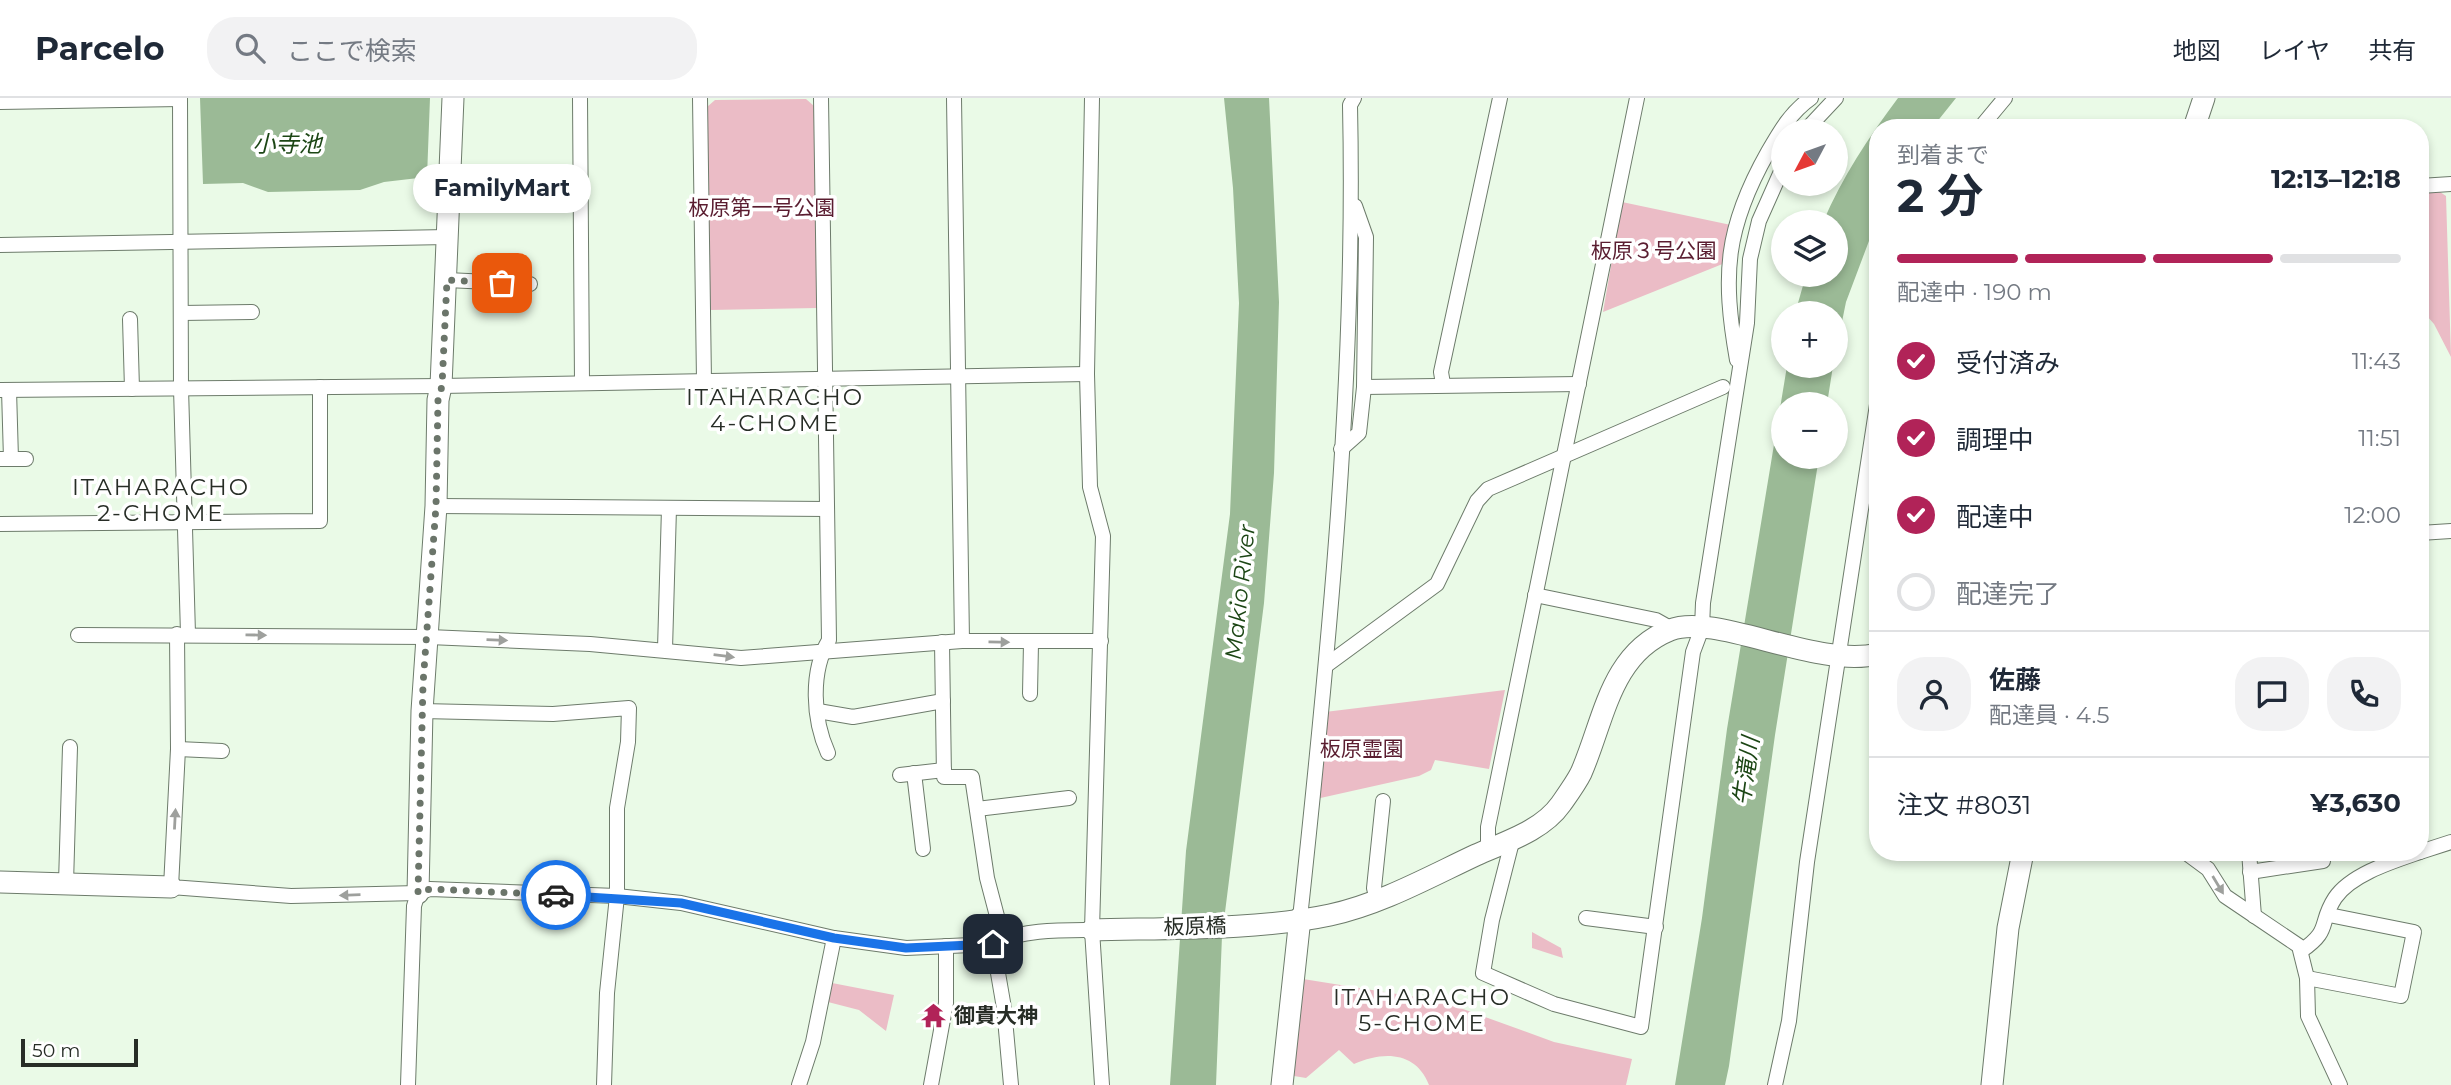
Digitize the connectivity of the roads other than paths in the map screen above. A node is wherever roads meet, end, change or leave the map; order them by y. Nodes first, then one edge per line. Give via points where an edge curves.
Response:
1 (453, 98) edge
2 (580, 98) edge
3 (700, 98) edge
4 (821, 98) edge
5 (954, 98) edge
6 (1092, 98) edge
7 (1354, 98) edge
8 (1500, 98) edge
9 (1637, 98) edge
10 (1811, 98) edge
11 (1836, 98) edge
12 (2005, 98) edge
13 (2204, 98) edge
14 (180, 99) edge
15 (0, 102) edge
16 (1816, 119) edge
17 (1988, 119) edge
18 (2197, 119) edge
19 (2451, 184) edge
20 (2429, 185) edge
21 (1771, 194) edge
22 (1352, 198) junction
23 (448, 237) junction
24 (181, 243) junction
25 (0, 245) edge
26 (447, 280) junction
27 (530, 284) dead end
28 (252, 312) dead end
29 (181, 313) junction
30 (130, 319) dead end
31 (1739, 368) junction
32 (1087, 373) junction
33 (958, 377) junction
34 (824, 378) junction
35 (704, 381) junction
36 (582, 382) junction
37 (1443, 384) junction
38 (1578, 384) junction
39 (442, 386) junction
40 (320, 387) junction
41 (1364, 387) junction
42 (1723, 387) dead end
43 (181, 388) junction
44 (132, 389) junction
45 (5, 390) edge
46 (1341, 449) junction
47 (1564, 454) junction
48 (12, 459) edge
49 (1869, 483) edge
50 (436, 506) junction
51 (669, 508) junction
52 (827, 509) junction
53 (184, 522) junction
54 (0, 524) edge
55 (2451, 531) edge
56 (2429, 532) edge
57 (1535, 595) junction
58 (1672, 629) junction
59 (1712, 630) junction
60 (182, 634) junction
61 (78, 635) dead end
62 (429, 637) junction
63 (962, 641) junction
64 (1101, 641) junction
65 (942, 642) junction
66 (1031, 643) junction
67 (665, 649) junction
68 (823, 650) junction
69 (1869, 655) edge
70 (1833, 657) junction
71 (1328, 664) junction
72 (1030, 694) dead end
73 (943, 701) junction
74 (422, 711) junction
75 (817, 711) junction
76 (70, 747) dead end
77 (178, 749) junction
78 (222, 751) dead end
79 (828, 753) dead end
80 (944, 770) junction
81 (1069, 798) dead end
82 (977, 809) junction
83 (1387, 811) dead end
84 (1513, 838) junction
85 (2451, 842) edge
86 (923, 849) dead end
87 (1488, 849) junction
88 (2429, 849) edge
89 (2021, 861) edge
90 (2197, 861) edge
91 (2249, 861) edge
92 (2323, 861) edge
93 (2392, 861) edge
94 (2250, 872) junction
95 (0, 882) edge
96 (66, 883) junction
97 (171, 887) junction
98 (418, 893) junction
99 (617, 897) junction
100 (1377, 900) junction
101 (2254, 915) junction
102 (2329, 915) junction
103 (1300, 918) junction
104 (1586, 918) dead end
105 (1656, 927) junction
106 (1093, 930) junction
107 (834, 938) junction
108 (998, 941) junction
109 (946, 946) junction
110 (2301, 951) junction
111 (2307, 978) junction
112 (408, 1085) edge
113 (604, 1085) edge
114 (799, 1085) edge
115 (931, 1085) edge
116 (1011, 1085) edge
117 (1102, 1085) edge
118 (1282, 1085) edge
119 (1775, 1085) edge
120 (1992, 1085) edge
121 (2340, 1085) edge

1 - 23 street
2 - 36 street
3 - 35 street
4 - 34 street
5 - 33 street
6 - 32 street
7 - 22 street via 1350,105
8 - 37 street via 1441,372
9 - 38 street
10 - 31 street via 1794,110 1775,141 1745,193 1735,225 1729,294
11 - 16 street
12 - 17 street
13 - 18 street
14 - 15 street
14 - 24 street
19 - 20 street
21 - 31 street via 1750,259
22 - 41 street via 1366,237
22 - 46 street
23 - 24 street
23 - 26 street
24 - 25 street
24 - 29 street
26 - 27 street
26 - 39 street
28 - 29 street
29 - 43 street
30 - 44 street
31 - 59 street via 1703,603
32 - 33 street
32 - 64 street via 1090,487 1103,536
33 - 34 street
33 - 63 street
34 - 35 street
34 - 52 street
35 - 36 street
36 - 39 street
37 - 38 street
37 - 41 street
38 - 47 street
39 - 40 street
39 - 50 street
40 - 43 street
40 - 53 street via 320,521
41 - 46 street via 1359,433
42 - 47 street
43 - 44 street
43 - 53 street
44 - 45 street
45 - 48 street
46 - 71 street
47 - 57 street
47 - 71 street via 1488,489 1477,501 1437,584
49 - 70 street
50 - 51 street
50 - 62 street
51 - 52 street
51 - 67 street
52 - 68 street via 829,640
53 - 54 street
53 - 60 street
55 - 56 street
57 - 58 street via 1656,620
57 - 87 street via 1488,827
58 - 59 street
58 - 84 street, 板原橋 via 1643,646 1628,662 1608,695 1580,774 1559,807 1533,829
59 - 70 street
59 - 105 street via 1693,652
60 - 61 street
60 -> 62 street
60 - 77 street
62 -> 67 street
62 - 74 street
63 - 65 street
63 -> 66 street
64 - 66 street
64 - 106 street
65 - 68 street
65 - 73 street
66 - 72 street
67 -> 68 street via 741,658
68 - 75 street
69 - 70 street
70 - 119 street via 1789,1021
71 - 103 street
73 - 75 street via 853,717
73 - 80 street
74 - 98 street
74 - 99 street via 553,714 629,708 617,808
75 - 79 street via 818,732
76 - 96 street
77 - 78 street
97 -> 77 street
80 - 82 street via 944,777 972,777
80 - 86 street via 907,774
81 - 82 street
82 - 108 street
83 - 100 street via 1374,888
84 - 87 street, 板原橋
84 - 105 street via 1483,973 1554,1004 1641,1027
85 - 88 street
87 - 100 street, 板原橋
89 - 120 street via 2008,928
90 -> 101 street via 2225,896
91 - 94 street
92 - 94 street
93 - 102 street via 2374,867 2336,897
94 - 101 street
95 - 96 street
96 - 97 street
98 -> 97 street via 291,896
98 - 99 street via 430,889
98 - 112 street
99 - 107 street via 709,908
99 - 113 street
100 - 103 street, 板原橋 via 1329,915
101 - 110 street
102 - 110 street via 2320,938
102 - 111 street via 2414,932 2401,996
103 - 106 street, 板原橋
103 - 118 street
104 - 105 street
106 - 108 street via 1052,931
106 - 117 street
107 - 109 street via 906,948
107 - 114 street via 813,1042
108 - 109 street
108 - 116 street
109 - 115 street via 946,1003
110 - 111 street
111 - 121 street via 2308,1016

